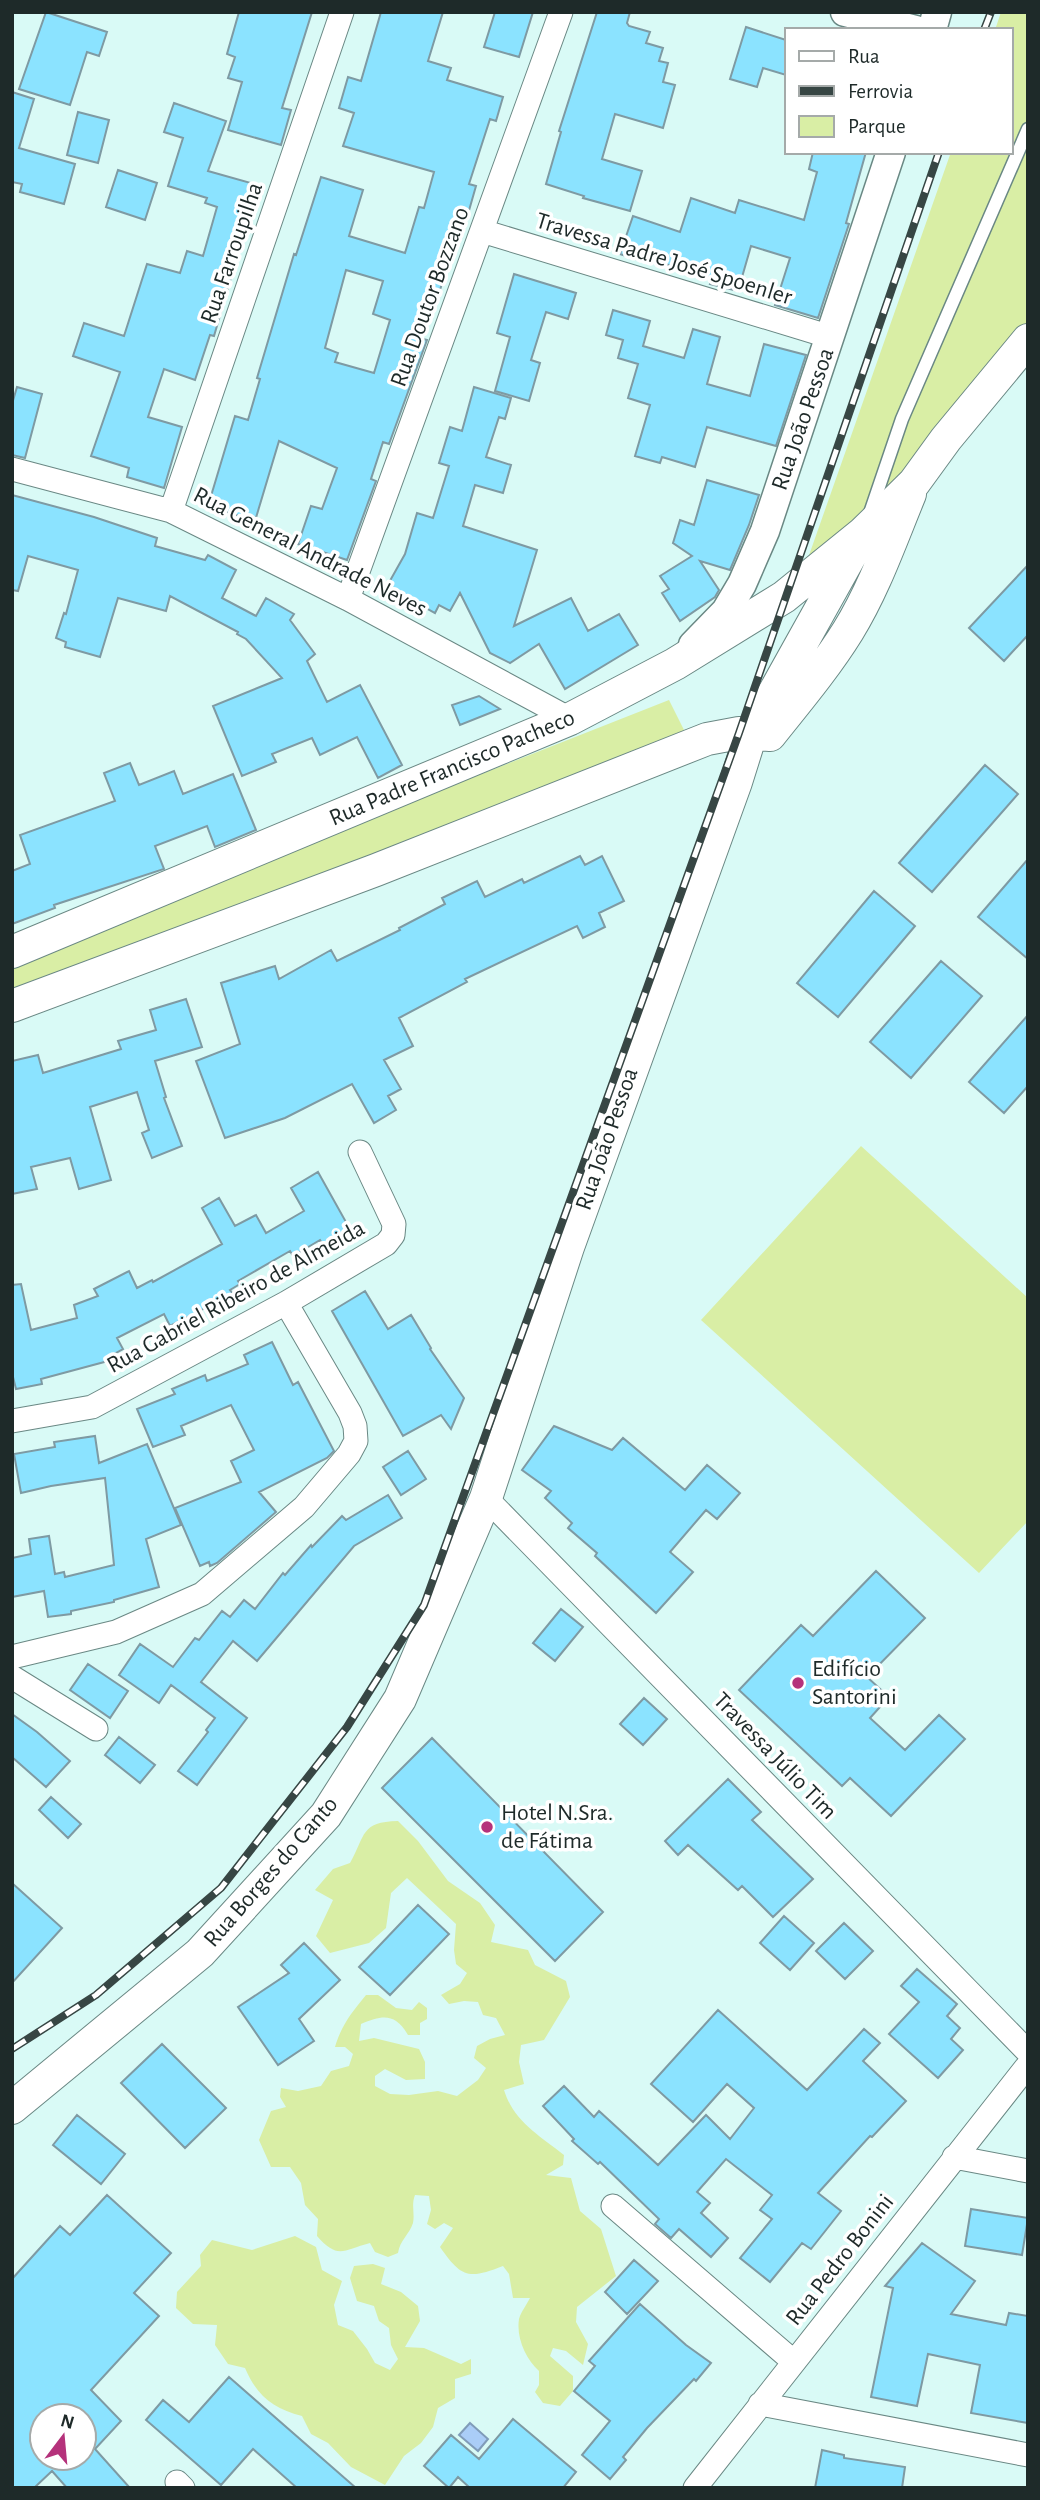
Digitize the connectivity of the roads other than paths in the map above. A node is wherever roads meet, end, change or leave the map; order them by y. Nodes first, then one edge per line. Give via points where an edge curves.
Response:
1 (342, 12) edge
2 (561, 12) edge
3 (845, 12) edge
4 (908, 28) edge
5 (1028, 130) edge
6 (890, 154) edge
7 (482, 231) junction
8 (831, 337) junction
9 (1028, 340) edge
10 (12, 469) edge
11 (914, 483) junction
12 (171, 511) junction
13 (863, 533) junction
14 (878, 570) junction
15 (348, 599) junction
16 (675, 664) junction
17 (570, 719) junction
18 (760, 734) junction
19 (12, 952) edge
20 (12, 1006) edge
21 (360, 1152) dead end
22 (286, 1303) junction
23 (12, 1421) edge
24 (486, 1498) junction
25 (12, 1657) edge
26 (12, 1677) edge
27 (96, 1730) dead end
28 (1028, 2052) edge
29 (1028, 2065) edge
30 (12, 2108) edge
31 (954, 2157) junction
32 (1028, 2171) edge
33 (613, 2206) dead end
34 (794, 2362) junction
35 (760, 2404) junction
36 (1028, 2455) edge
37 (695, 2488) edge

1 - 12 street, Rua Farroupilha
2 - 7 street, Rua Doutor Bozzano
3 - 4 street
5 - 13 lane via 902,419
6 - 8 street, Rua João Pessoa
7 - 8 street, Travessa Padre José Spoenler
7 - 15 street, Rua Doutor Bozzano
8 - 16 street, Rua João Pessoa via 765,531 742,584 726,611
9 - 11 main road, Rua Padre Francisco Pacheco
10 - 12 street, Rua General Andrade Neves
11 - 13 main road, Rua Padre Francisco Pacheco
11 - 14 main road, Rua Padre Francisco Pacheco
12 - 15 street, Rua General Andrade Neves
13 - 14 main road
13 - 16 main road, Rua Padre Francisco Pacheco via 784,597
13 - 18 main road, Rua Padre Francisco Pacheco
14 - 18 main road, Rua Padre Francisco Pacheco via 821,672
15 - 17 street, Rua General Andrade Neves
16 - 17 main road, Rua Padre Francisco Pacheco
17 - 19 main road, Rua Padre Francisco Pacheco
18 - 20 main road via 707,739 376,870
18 - 24 main road, Rua João Pessoa via 736,782 568,1247
21 - 22 street, Rua Gabriel Ribeiro de Almeida via 394,1224 393,1235 387,1244
22 - 23 street, Rua Gabriel Ribeiro de Almeida via 92,1407
22 - 25 street via 350,1413 356,1441 349,1454 304,1507 201,1594 116,1632
24 - 28 street, Travessa Júlio Tim
24 - 30 main road, Rua Borges do Canto via 400,1699 326,1815 200,1953
26 - 27 street
29 - 31 street, Rua Pedro Bonini
31 - 32 street
31 - 34 street, Rua Pedro Bonini
33 - 34 street
34 - 35 street, Rua Pedro Bonini
35 - 36 street
35 - 37 street, Rua Pedro Bonini

